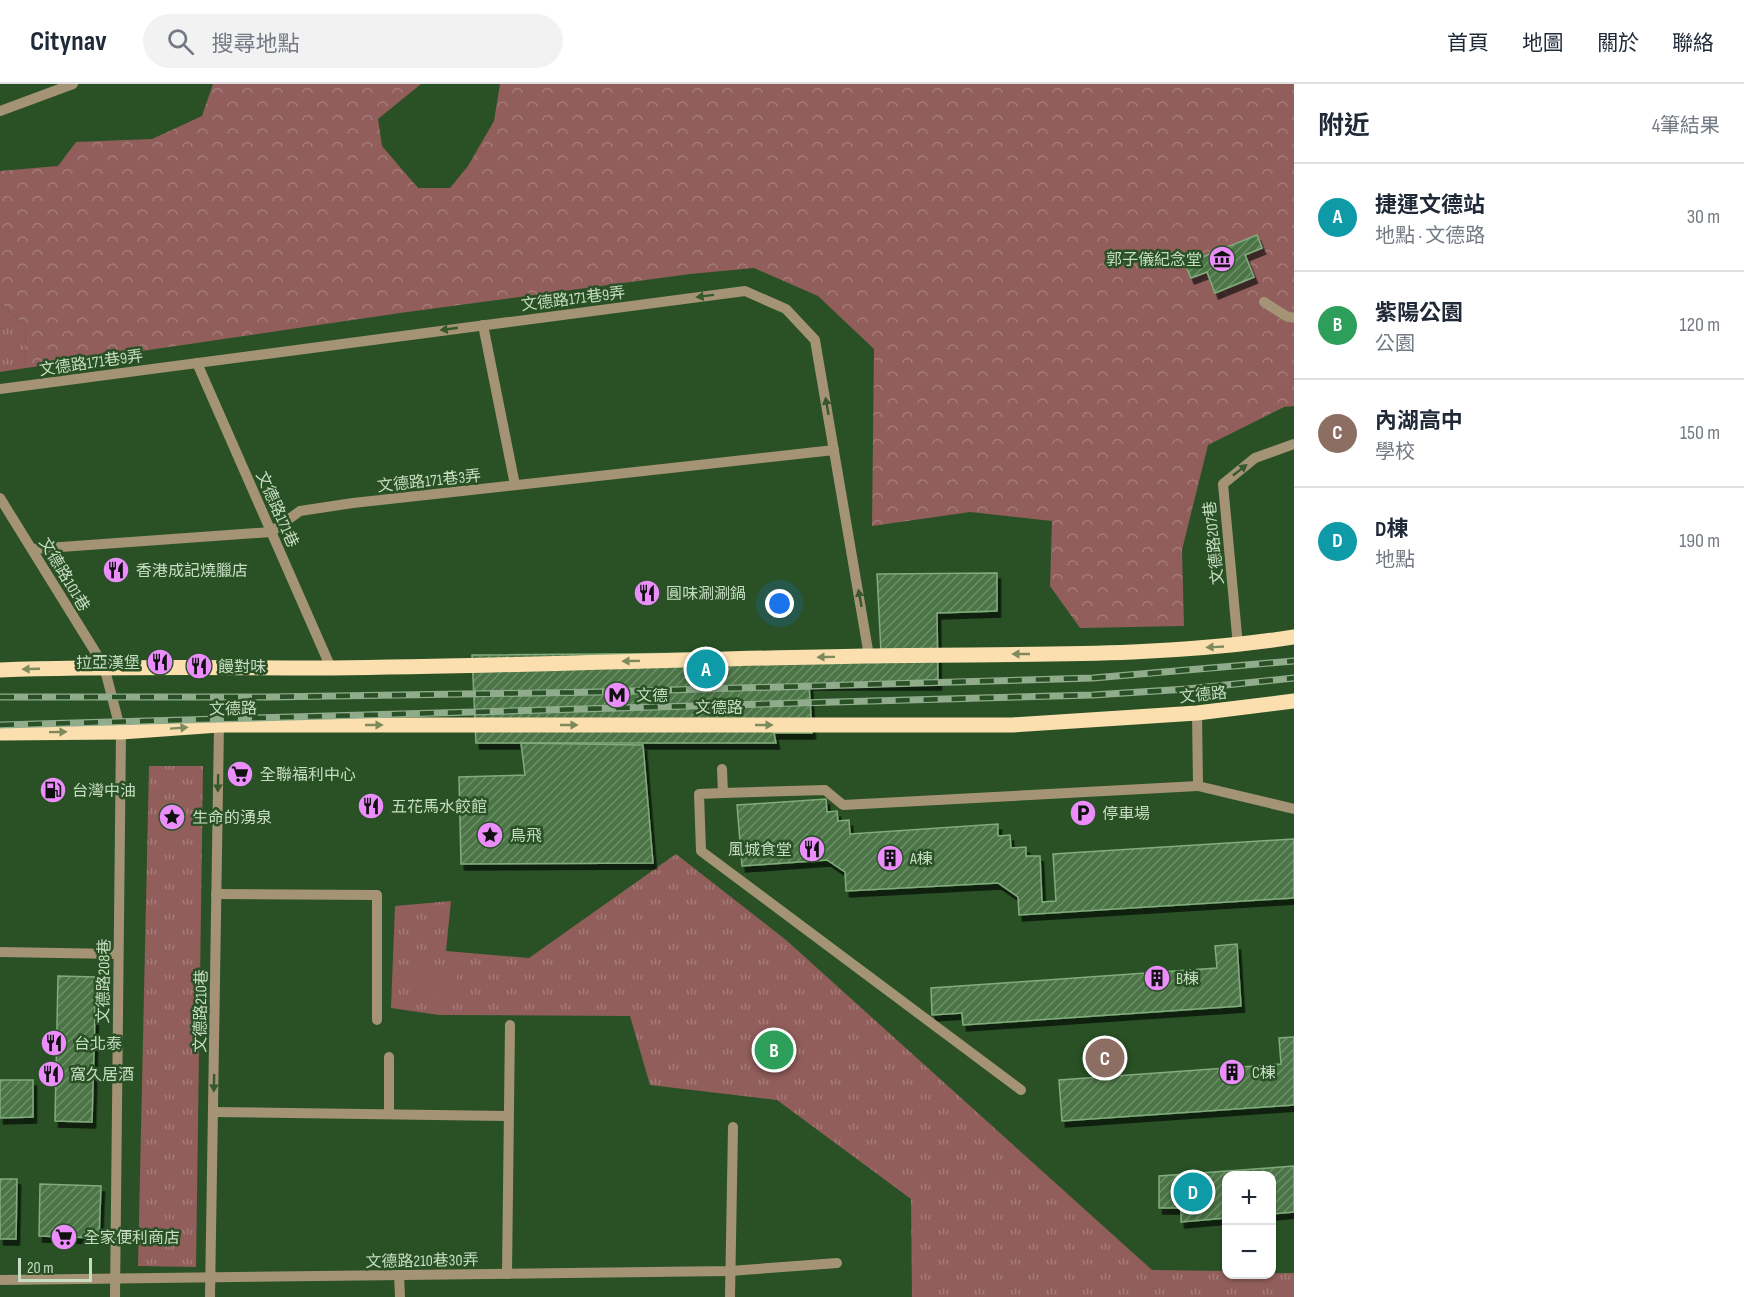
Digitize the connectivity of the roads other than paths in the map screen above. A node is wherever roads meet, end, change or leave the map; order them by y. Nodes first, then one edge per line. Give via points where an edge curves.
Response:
1 (73, 84) edge
2 (0, 111) edge
3 (1264, 302) dead end
4 (1294, 318) edge
5 (483, 325) junction
6 (197, 363) junction
7 (0, 389) edge
8 (1294, 444) edge
9 (834, 450) junction
10 (515, 485) junction
11 (0, 498) edge
12 (271, 532) junction
13 (33, 549) junction
14 (1294, 637) edge
15 (1238, 645) junction
16 (869, 656) junction
17 (104, 666) junction
18 (331, 668) junction
19 (0, 670) edge
20 (1294, 701) edge
21 (1197, 713) junction
22 (219, 725) junction
23 (121, 732) junction
24 (0, 733) edge
25 (722, 769) dead end
26 (1198, 786) junction
27 (723, 793) junction
28 (1294, 809) edge
29 (216, 894) junction
30 (0, 952) edge
31 (118, 954) junction
32 (377, 1020) dead end
33 (510, 1025) dead end
34 (389, 1057) dead end
35 (1021, 1090) dead end
36 (213, 1112) junction
37 (389, 1114) junction
38 (507, 1116) junction
39 (733, 1128) dead end
40 (837, 1263) dead end
41 (730, 1271) junction
42 (507, 1274) junction
43 (399, 1275) junction
44 (210, 1278) junction
45 (115, 1279) junction
46 (0, 1280) edge
47 (115, 1297) edge
48 (210, 1297) edge
49 (400, 1297) edge
50 (730, 1297) edge

1 - 2 street
3 - 4 street
5 -> 6 street, 文德路171巷9弄
9 -> 5 street, 文德路171巷9弄 via 815,340 786,309 745,291
5 - 10 street
6 - 7 street, 文德路171巷9弄
6 - 12 street, 文德路171巷
15 -> 8 street, 文德路207巷 via 1223,484 1256,458
9 - 10 street, 文德路171巷3弄
16 -> 9 street, 文德路171巷9弄
10 - 12 street, 文德路171巷3弄 via 300,511
11 - 13 street, 文德路101巷
12 - 13 street
12 - 18 street, 文德路171巷
13 - 17 street, 文德路101巷
14 - 15 main road
15 -> 16 main road via 1082,655
16 -> 18 main road
17 - 18 main road
17 -> 19 main road
17 - 23 street, 文德路208巷
20 - 21 main road, 文德路
22 -> 21 main road, 文德路 via 1012,724
21 - 26 street
23 -> 22 main road, 文德路
22 -> 29 street, 文德路210巷
24 -> 23 main road, 文德路
23 - 31 street, 文德路208巷
25 - 27 street
26 - 27 street via 843,805 825,790
26 - 28 street
27 - 35 street via 699,794 701,851
29 - 32 street via 377,895
29 -> 36 street, 文德路210巷
30 - 31 street
31 - 45 street, 文德路208巷
33 - 38 street
34 - 37 street
36 - 37 street
36 - 44 street, 文德路210巷
37 - 38 street
38 - 42 street
39 - 41 street
40 - 41 street, 文德路210巷30弄
41 - 42 street, 文德路210巷30弄
41 - 50 street
42 - 43 street, 文德路210巷30弄
43 - 44 street, 文德路210巷30弄
43 - 49 street
44 - 45 street, 文德路210巷30弄
44 - 48 street, 文德路210巷
45 - 46 street, 文德路210巷30弄
45 - 47 street, 文德路208巷

